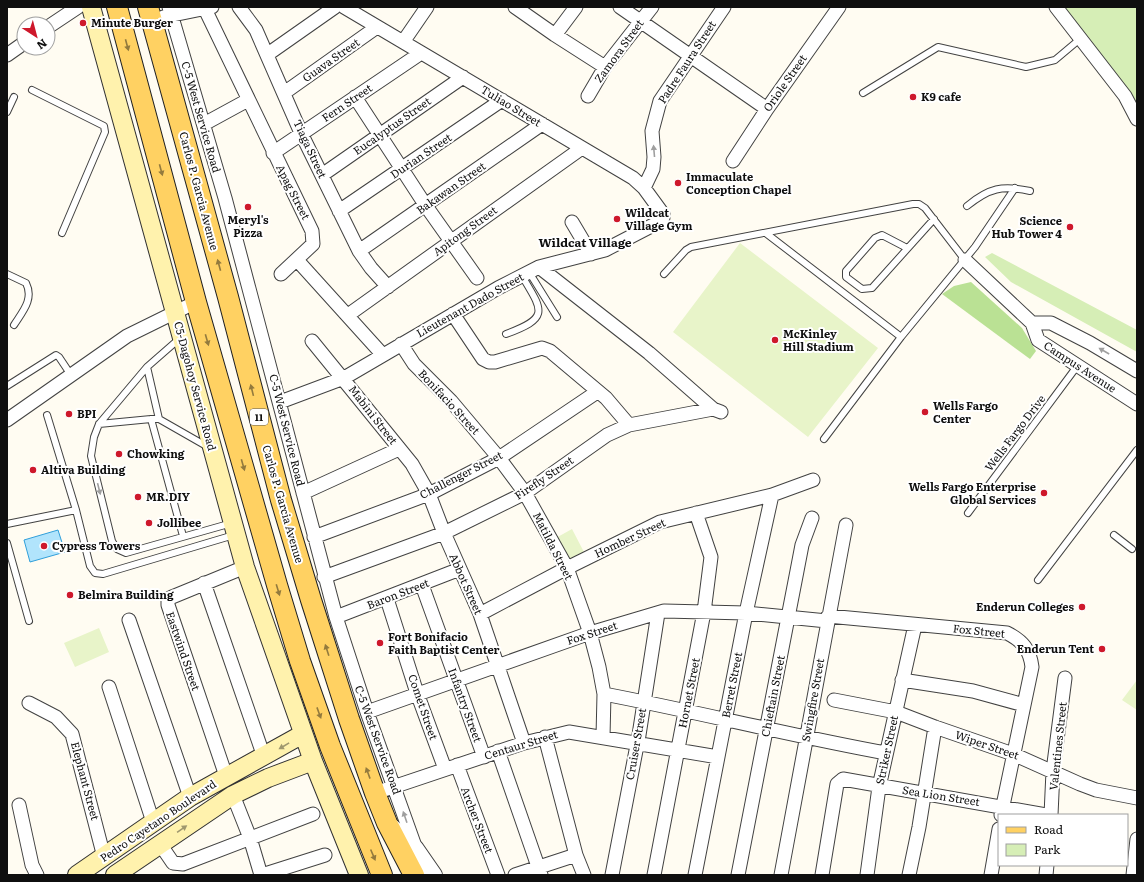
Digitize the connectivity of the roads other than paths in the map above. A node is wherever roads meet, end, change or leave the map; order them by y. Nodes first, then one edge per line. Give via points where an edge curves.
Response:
1 (78, 7) edge
2 (91, 7) edge
3 (117, 7) edge
4 (239, 7) edge
5 (335, 7) edge
6 (344, 7) edge
7 (428, 7) edge
8 (515, 7) edge
9 (576, 7) edge
10 (620, 7) edge
11 (652, 7) edge
12 (724, 7) edge
13 (840, 7) edge
14 (1056, 7) edge
15 (207, 8) edge
16 (170, 11) edge
17 (150, 13) edge
18 (56, 22) edge
19 (640, 22) junction
20 (378, 27) junction
21 (555, 36) junction
22 (1080, 39) junction
23 (404, 42) junction
24 (16, 48) edge
25 (421, 52) junction
26 (7, 54) edge
27 (268, 54) junction
28 (689, 56) junction
29 (605, 67) junction
30 (463, 77) junction
31 (32, 90) dead end
32 (863, 92) dead end
33 (284, 93) junction
34 (588, 96) dead end
35 (14, 97) dead end
36 (354, 97) junction
37 (248, 100) junction
38 (502, 100) junction
39 (767, 109) junction
40 (7, 112) edge
41 (1137, 119) edge
42 (204, 124) junction
43 (542, 124) junction
44 (302, 133) junction
45 (378, 135) junction
46 (582, 148) junction
47 (273, 153) junction
48 (733, 161) dead end
49 (401, 169) junction
50 (322, 175) junction
51 (644, 188) junction
52 (1015, 188) junction
53 (1030, 191) dead end
54 (426, 206) junction
55 (967, 206) dead end
56 (339, 211) junction
57 (663, 218) joint
58 (934, 219) junction
59 (572, 222) dead end
60 (62, 233) dead end
61 (767, 234) junction
62 (451, 242) junction
63 (907, 248) junction
64 (359, 251) junction
65 (591, 254) junction
66 (297, 260) junction
67 (965, 260) junction
68 (530, 272) junction
69 (7, 274) edge
70 (281, 274) dead end
71 (664, 274) dead end
72 (477, 278) dead end
73 (388, 287) junction
74 (196, 302) junction
75 (176, 312) junction
76 (453, 314) junction
77 (348, 315) junction
78 (557, 317) dead end
79 (1032, 323) junction
80 (14, 325) dead end
81 (506, 334) dead end
82 (182, 337) junction
83 (901, 337) junction
84 (312, 341) dead end
85 (401, 344) junction
86 (382, 354) junction
87 (1078, 365) junction
88 (147, 367) junction
89 (1137, 371) edge
90 (71, 375) junction
91 (344, 378) junction
92 (7, 386) edge
93 (597, 392) junction
94 (280, 402) junction
95 (1137, 404) edge
96 (47, 415) dead end
97 (151, 419) junction
98 (7, 420) edge
99 (159, 420) junction
100 (99, 424) junction
101 (629, 425) junction
102 (824, 439) dead end
103 (211, 449) junction
104 (399, 449) junction
105 (1137, 450) edge
106 (499, 458) junction
107 (813, 480) dead end
108 (303, 493) junction
109 (526, 493) junction
110 (429, 494) junction
111 (772, 495) junction
112 (76, 510) junction
113 (696, 513) junction
114 (968, 513) dead end
115 (812, 518) dead end
116 (7, 524) edge
117 (846, 525) dead end
118 (233, 529) junction
119 (444, 533) junction
120 (1114, 535) dead end
121 (182, 536) junction
122 (314, 537) junction
123 (7, 543) edge
124 (1132, 549) dead end
125 (245, 567) junction
126 (567, 568) junction
127 (460, 569) junction
128 (324, 577) junction
129 (1038, 580) dead end
130 (204, 583) junction
131 (422, 585) junction
132 (387, 598) junction
133 (704, 612) junction
134 (658, 613) junction
135 (746, 613) junction
136 (480, 614) junction
137 (789, 616) junction
138 (336, 617) junction
139 (827, 619) junction
140 (129, 620) dead end
141 (29, 621) dead end
142 (915, 626) junction
143 (590, 633) junction
144 (498, 666) junction
145 (1066, 678) dead end
146 (902, 680) junction
147 (456, 681) junction
148 (109, 687) dead end
149 (418, 693) junction
150 (604, 694) junction
151 (834, 700) dead end
152 (643, 702) junction
153 (29, 703) dead end
154 (1024, 705) junction
155 (686, 710) junction
156 (366, 712) junction
157 (896, 712) junction
158 (725, 719) junction
159 (935, 727) junction
160 (766, 728) junction
161 (303, 734) junction
162 (544, 737) junction
163 (603, 737) junction
164 (806, 739) junction
165 (524, 743) junction
166 (636, 743) junction
167 (678, 750) junction
168 (498, 751) junction
169 (886, 753) junction
170 (1013, 754) junction
171 (264, 757) junction
172 (484, 757) junction
173 (718, 757) junction
174 (313, 761) junction
175 (451, 767) junction
176 (1053, 771) junction
177 (226, 776) junction
178 (395, 786) junction
179 (879, 787) junction
180 (375, 793) junction
181 (925, 793) junction
182 (232, 795) junction
183 (190, 797) junction
184 (1137, 798) edge
185 (19, 805) dead end
186 (1002, 811) edge
187 (313, 814) dead end
188 (1035, 814) edge
189 (1052, 814) edge
190 (153, 822) junction
191 (387, 823) junction
192 (998, 835) edge
193 (250, 838) junction
194 (1137, 839) edge
195 (160, 844) junction
196 (416, 849) junction
197 (325, 855) dead end
198 (576, 855) junction
199 (104, 856) junction
200 (540, 871) edge
201 (37, 875) edge
202 (77, 875) edge
203 (115, 875) edge
204 (261, 875) edge
205 (359, 875) edge
206 (382, 875) edge
207 (414, 875) edge
208 (434, 875) edge
209 (498, 875) edge
210 (515, 875) edge
211 (584, 875) edge
212 (612, 875) edge
213 (654, 875) edge
214 (695, 875) edge
215 (738, 875) edge
216 (781, 875) edge
217 (822, 875) edge
218 (867, 875) edge
219 (909, 875) edge
220 (991, 875) edge
221 (1132, 875) edge

1 - 18 street
2 - 75 main road, C5-Dagohoy Service Road via 147,223
3 -> 74 main road
4 - 27 street, Tiaga Street via 256,30
5 - 27 street
6 - 20 street, Tuliao Street
7 - 23 street
8 - 21 street
9 - 21 street
10 - 19 street
11 - 19 street, Zamora Street
12 - 28 street, Padre Faura Street
13 - 39 street, Oriole Street
14 - 22 street
15 - 16 street
15 - 37 street, Apag Street
16 - 17 street
16 - 42 street, C-5 West Service Road
180 -> 17 main road, Carlos P. Garcia Avenue / 11 via 315,615 281,500
19 - 28 street
19 - 29 street, Zamora Street
20 - 23 street, Tuliao Street
20 - 33 street, Guava Street
21 - 29 street
22 - 32 lane via 1055,60 1026,67 938,47
22 - 41 street via 1124,96
23 - 25 street, Tuliao Street
24 - 26 street
25 - 30 street, Tuliao Street
25 - 36 street, Fern Street
27 - 33 street, Tiaga Street
28 - 39 street
51 -> 28 street, Padre Faura Street via 653,169 652,131 655,115 660,101
29 - 34 street, Zamora Street
30 - 38 street, Tuliao Street
30 - 45 street, Eucalyptus Street
31 - 60 lane via 104,126 105,132
33 - 44 street, Tiaga Street
35 - 40 lane
36 - 44 street, Fern Street
36 - 45 street
37 - 42 street
37 - 47 street, Apag Street
38 - 43 street, Tuliao Street
38 - 49 street, Durian Street
39 - 48 street, Oriole Street
42 - 94 street, C-5 West Service Road
43 - 46 street, Tuliao Street
43 - 54 street, Bakawan Street
44 - 47 street, Fern Street
44 - 50 street, Tiaga Street
45 - 49 street
45 - 50 street, Eucalyptus Street
46 - 51 street, Tuliao Street via 633,178
46 - 62 street, Apitong Street
47 - 66 street, Apag Street via 314,237 313,244
49 - 54 street
49 - 56 street, Durian Street
50 - 56 street, Tiaga Street
51 - 57 street, Tuliao Street via 663,214
52 - 53 lane
52 - 55 lane via 986,192
52 - 67 lane
54 - 62 street
54 - 64 street, Bakawan Street
56 - 64 street, Tiaga Street
57 - 65 street, Lieutenant Dado Street via 605,250
58 - 61 lane via 925,208 913,204
58 - 63 lane
58 - 67 lane
59 - 65 street
61 - 71 lane via 691,247
61 - 83 lane
62 - 72 street
62 - 73 street, Apitong Street
63 - 63 lane via 872,288 862,289 846,277 846,271 875,238 882,235
64 - 73 street, Tiaga Street
65 - 68 street, Lieutenant Dado Street
66 - 70 street, Apag Street
66 - 77 street
67 - 79 street, Campus Avenue
67 - 83 lane
68 - 76 street, Lieutenant Dado Street
68 - 78 lane
68 - 81 lane via 539,304 537,315 534,322 528,326
68 - 101 street, Firefly Street via 650,353 717,411
69 - 80 lane via 26,283 30,291 26,306
73 - 77 street, Apitong Street
74 - 75 street
74 -> 206 main road via 300,661 333,753
75 - 82 main road, C5-Dagohoy Service Road
75 - 90 street via 127,336
76 - 85 street, Lieutenant Dado Street
76 - 93 street via 483,359 495,362 542,348 550,351
77 - 86 street
79 - 87 street, Campus Avenue via 1038,340
89 -> 79 street, Campus Avenue via 1052,323
82 - 88 lane
82 - 103 main road, C5-Dagohoy Service Road
83 - 102 lane
84 - 91 street, Mabini Street
85 - 86 street, Lieutenant Dado Street
85 - 106 street, Bonifacio Street via 414,364
86 - 91 street, Lieutenant Dado Street
87 - 95 street, Campus Avenue
87 - 114 lane, Wells Fargo Drive
88 - 99 lane
88 - 100 lane
90 - 92 lane via 56,355
90 - 98 street
91 - 94 street, Lieutenant Dado Street
91 - 104 street, Mabini Street
93 - 101 street via 606,398
93 - 106 street, Challenger Street
94 - 108 street, C-5 West Service Road
96 - 112 lane
97 - 99 lane
97 - 100 lane
97 - 121 lane
99 - 103 lane
100 -> 121 lane via 91,456 112,541 117,549 126,553
101 - 109 street, Firefly Street via 607,435
103 - 118 main road, C5-Dagohoy Service Road
104 - 108 street
104 - 110 street, Mabini Street via 412,464
105 - 129 lane
106 - 109 street, Matilda Street
106 - 110 street, Challenger Street
107 - 111 street, Homber Street
108 - 122 street, C-5 West Service Road
109 - 119 street, Firefly Street
109 - 126 street, Matilda Street
110 - 119 street, Abbot Street
110 - 122 street, Challenger Street
111 - 113 street, Homber Street
111 - 135 street, Berret Street
112 - 116 lane
112 - 118 lane via 90,566 95,573 103,574
113 - 126 street, Homber Street via 660,522
113 - 133 street, Hornet Street via 711,557
115 - 137 street, Chieftain Street via 802,545
117 - 139 street, Swingfire Street
118 - 121 lane
118 - 125 main road, C5-Dagohoy Service Road
119 - 127 street, Abbot Street
119 - 128 street, Firefly Street
120 - 124 lane
122 - 128 street, C-5 West Service Road
123 - 141 lane
125 - 130 street, Eastwind Street
125 - 161 main road, C5-Dagohoy Service Road
126 - 136 street, Homber Street
126 - 143 street, Matilda Street
127 - 131 street, Baron Street
127 - 136 street, Abbot Street
128 - 138 street, C-5 West Service Road
130 - 171 street
130 - 177 street, Eastwind Street via 168,599 168,605
131 - 132 street, Baron Street
131 - 147 street, Infantry Street
132 - 138 street, Baron Street
132 - 149 street, Comet Street
133 - 134 street, Fox Street
133 - 135 street, Fox Street
133 - 155 street, Hornet Street
134 - 143 street, Fox Street
134 - 152 street, Cruiser Street
135 - 137 street, Fox Street
135 - 158 street, Berret Street
136 - 144 street, Abbot Street
137 - 139 street, Fox Street
137 - 160 street, Chieftain Street
138 - 156 street, C-5 West Service Road
139 - 142 street, Fox Street
139 - 164 street, Swingfire Street
140 - 183 street
142 - 146 street, Striker Street
142 - 154 street, Fox Street via 1008,633 1018,638 1026,647 1032,667
143 - 144 street, Fox Street
143 - 150 street, Matilda Street
144 - 147 street, Fox Street
144 - 165 street, Abbot Street
145 - 176 street, Valentines Street
146 - 154 street via 973,691
146 - 157 street, Striker Street
147 - 149 street, Fox Street
147 - 172 street, Infantry Street
148 - 190 street
149 - 156 street, Fox Street
149 - 175 street, Comet Street
150 - 152 street
150 - 163 street, Matilda Street
151 - 157 street, Wiper Street
152 - 155 street
152 - 166 street, Cruiser Street
153 - 199 street, Elephant Street via 56,717 72,734
154 - 170 street, Fox Street
155 - 158 street
155 - 167 street, Hornet Street
156 - 178 street, C-5 West Service Road
157 - 159 street, Wiper Street
157 - 169 street, Striker Street
158 - 160 street
158 - 173 street, Berret Street
159 - 170 street, Wiper Street
159 - 181 street
160 - 164 street
160 - 215 street, Chieftain Street
161 -> 171 main road, Pedro Cayetano Boulevard
161 - 174 main road, C5-Dagohoy Service Road
162 - 163 street, Centaur Street via 569,732
162 - 165 street, Centaur Street
162 - 198 street
163 - 166 street, Centaur Street
164 - 169 street
164 - 216 street, Swingfire Street
165 - 168 street, Centaur Street
166 - 167 street, Centaur Street
166 - 212 street, Cruiser Street
167 - 173 street, Centaur Street
167 - 213 street, Hornet Street
168 - 172 street, Centaur Street
168 - 200 street
169 - 179 street, Striker Street
170 - 176 street, Wiper Street
170 - 186 street, Fox Street
171 - 177 main road, Pedro Cayetano Boulevard
172 - 175 street, Centaur Street
173 - 214 street, Berret Street
174 - 182 main road, Pedro Cayetano Boulevard
174 - 205 main road, C5-Dagohoy Service Road
175 - 178 street, Centaur Street
175 - 209 street, Archer Street
176 - 184 street, Wiper Street via 1096,790
176 - 189 street, Valentines Street
177 - 183 main road, Pedro Cayetano Boulevard
178 - 180 street, Centaur Street
196 -> 178 street, C-5 West Service Road
179 - 181 street, Sea Lion Street
179 - 217 street, Sea Lion Street via 843,779 837,784
179 - 218 street, Striker Street
180 - 191 main road, Carlos P. Garcia Avenue / 11
181 - 186 street, Sea Lion Street
181 - 219 street
182 - 193 street
195 -> 182 main road, Pedro Cayetano Boulevard
183 - 190 main road, Pedro Cayetano Boulevard
185 - 201 street via 32,865
186 - 188 street, Sea Lion Street
187 - 193 street
190 - 199 main road, Pedro Cayetano Boulevard
191 - 196 street
191 - 207 main road, Carlos P. Garcia Avenue / 11
192 - 220 street
193 - 195 street via 183,864 173,863
193 - 204 street
194 - 221 street
195 - 203 main road, Pedro Cayetano Boulevard
196 - 208 street
197 - 204 street
198 - 200 street
198 - 211 street
199 - 202 main road, Pedro Cayetano Boulevard
200 - 210 street

